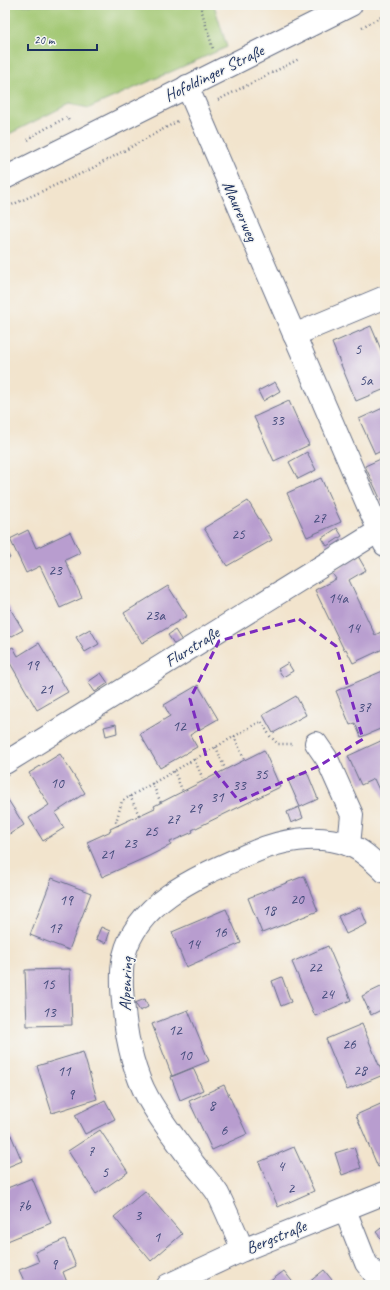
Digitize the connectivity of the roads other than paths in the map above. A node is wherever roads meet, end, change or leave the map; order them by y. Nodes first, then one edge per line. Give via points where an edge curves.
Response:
1 (351, 5) edge
2 (186, 86) junction
3 (5, 178) edge
4 (385, 296) edge
5 (294, 335) junction
6 (383, 534) edge
7 (316, 743) road end
8 (5, 763) edge
9 (349, 845) junction
10 (385, 872) edge
11 (385, 1193) edge
12 (345, 1210) junction
13 (243, 1250) junction
14 (168, 1285) edge
15 (383, 1285) edge

1 - 2 street, Hofoldinger Straße
2 - 3 street, Hofoldinger Straße
2 - 5 street, Maurerweg
4 - 5 street
5 - 6 street, Maurerweg
6 - 8 street, Flurstraße
7 - 9 street via 328,759 352,814
9 - 10 street, Alpenring via 367,855
9 - 13 street, Alpenring via 322,838 290,840 213,870 175,890 150,910 135,929 124,957 122,995 134,1066 148,1097 181,1147 217,1194
11 - 12 street, Bergstraße
12 - 13 street, Bergstraße
12 - 15 street via 366,1263
13 - 14 street, Bergstraße

